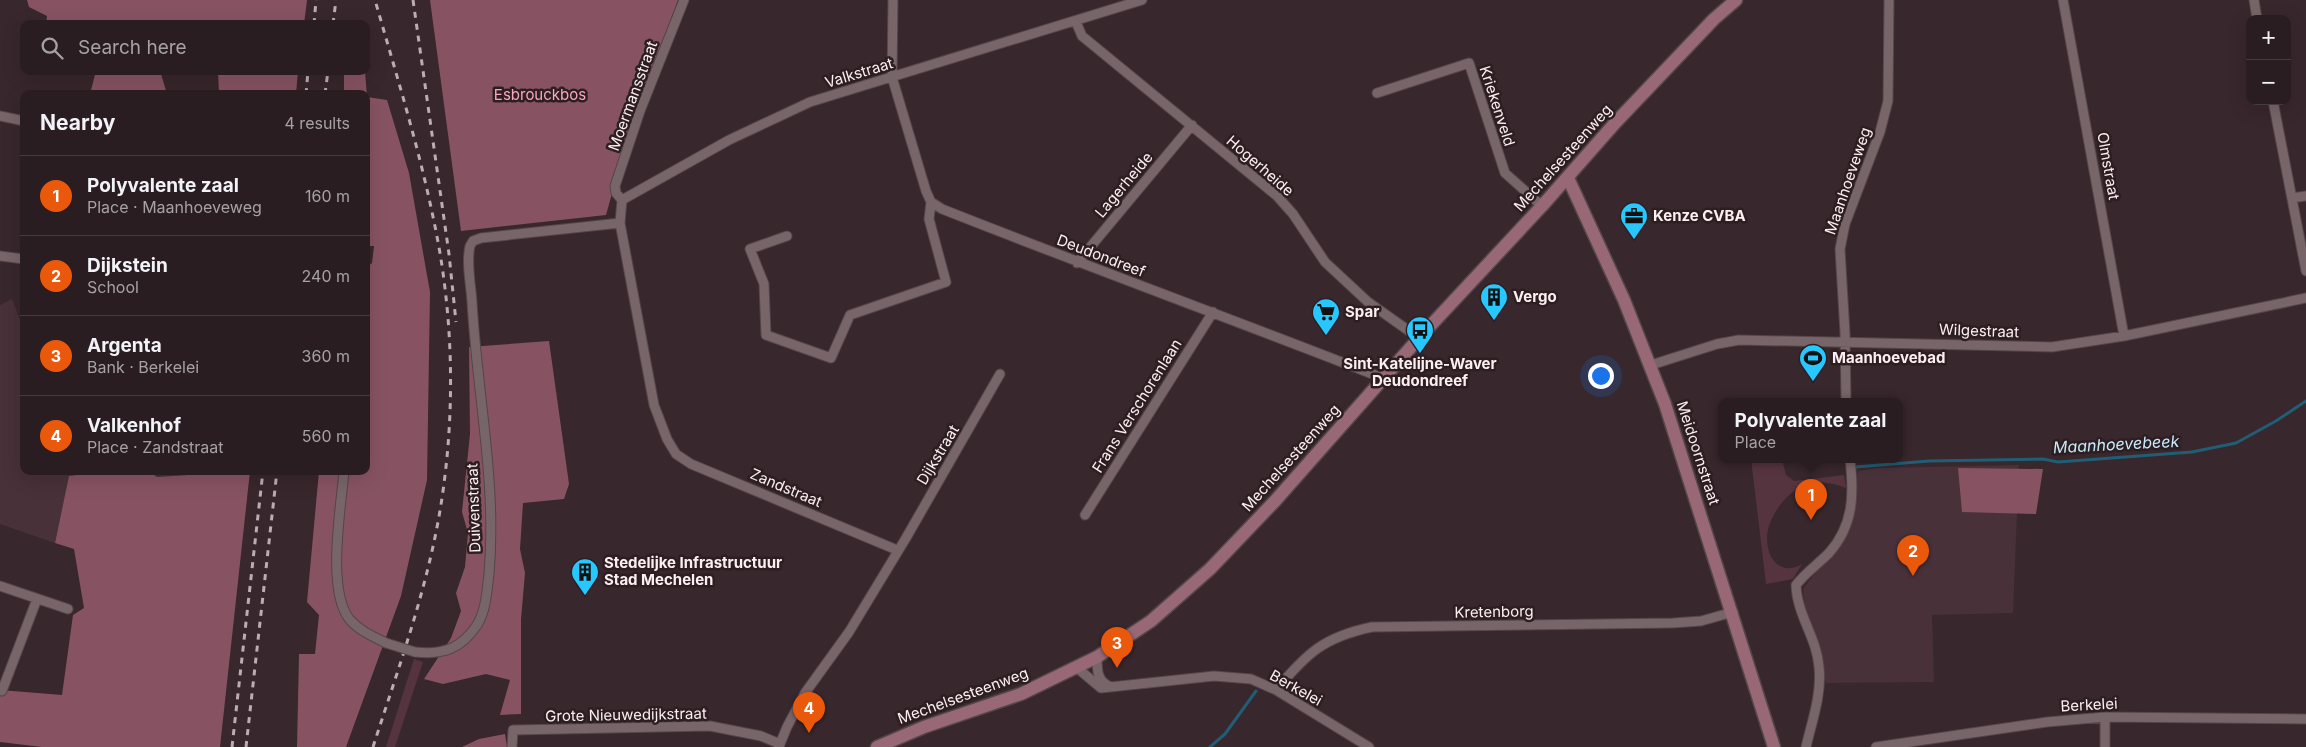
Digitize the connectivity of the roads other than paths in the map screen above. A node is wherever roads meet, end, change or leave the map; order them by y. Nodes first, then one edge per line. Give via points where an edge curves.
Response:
1 (684, 0) edge
2 (893, 0) edge
3 (1142, 0) edge
4 (1736, 0) edge
5 (1889, 0) edge
6 (2063, 0) edge
7 (2254, 0) edge
8 (2256, 15) edge
9 (1076, 22) junction
10 (892, 78) junction
11 (1376, 93) dead end
12 (2274, 105) edge
13 (0, 116) edge
14 (20, 120) edge
15 (1192, 125) junction
16 (1568, 178) junction
17 (2306, 196) edge
18 (2292, 198) junction
19 (622, 200) junction
20 (932, 202) junction
21 (1542, 206) junction
22 (620, 224) junction
23 (787, 236) dead end
24 (0, 256) edge
25 (20, 258) edge
26 (1077, 262) junction
27 (2306, 271) edge
28 (2306, 298) edge
29 (1213, 312) junction
30 (2124, 336) junction
31 (1419, 338) junction
32 (1844, 341) junction
33 (1651, 365) junction
34 (1000, 374) dead end
35 (1384, 379) junction
36 (1846, 398) edge
37 (1850, 463) edge
38 (344, 475) edge
39 (1085, 514) dead end
40 (897, 550) junction
41 (0, 586) edge
42 (37, 599) junction
43 (68, 609) dead end
44 (1732, 612) junction
45 (1096, 657) junction
46 (1076, 668) junction
47 (1112, 688) junction
48 (1276, 690) junction
49 (2, 691) dead end
50 (2105, 717) junction
51 (2306, 719) edge
52 (780, 746) edge
53 (512, 747) edge
54 (877, 747) edge
55 (1369, 747) edge
56 (1774, 747) edge
57 (1806, 747) edge
58 (1876, 747) edge
59 (2105, 747) edge

1 - 19 street, Moermansstraat via 640,111 616,186 616,193
2 - 10 street
3 - 9 street, Valkstraat
4 - 16 main road, Mechelsesteenweg via 1616,122
5 - 32 street, Maanhoeveweg via 1888,101 1880,132 1845,224 1840,249
6 - 30 street, Olmstraat
7 - 8 street
9 - 10 street, Valkstraat
9 - 15 street, Hogerheide via 1082,36
10 - 19 street, Valkstraat via 810,102 728,140
10 - 20 street
11 - 21 street, Kriekenveld via 1469,63 1505,173
12 - 18 street
13 - 14 street
15 - 26 street, Lagerheide
15 - 31 street, Hogerheide via 1277,196 1294,214 1325,262 1368,302
16 - 21 main road, Mechelsesteenweg
16 - 33 main road, Meidoornstraat
17 - 18 street
18 - 27 street
19 - 22 street
20 - 23 street via 929,219 946,282 850,315 831,358 766,335 764,284 750,248
20 - 26 street, Deudondreef via 942,209
21 - 31 main road, Mechelsesteenweg
22 - 38 street, Duivenstraat, bridge via 481,238 470,246 473,330 490,494 490,557 487,595 478,624 456,646 438,653 415,652 386,643 351,621 340,600 338,547
22 - 40 street, Zandstraat via 654,405 676,454 690,464
24 - 25 street
26 - 29 street, Deudondreef
28 - 30 street, Wilgestraat
29 - 35 street, Deudondreef
29 - 39 street, Frans Verschorenlaan
30 - 32 street, Wilgestraat via 2052,347
31 - 35 main road, Mechelsesteenweg
32 - 33 street, Wilgestraat via 1739,340
32 - 36 street, Maanhoeveweg
33 - 44 main road, Meidoornstraat
34 - 40 street, Dijkstraat
35 - 45 main road, Mechelsesteenweg via 1210,569 1151,621
37 - 57 street via 1851,514 1844,534 1796,585 1796,600 1820,666 1820,691
40 - 52 street via 849,632 805,693
41 - 42 street
42 - 43 street
42 - 49 street
44 - 48 street, Kretenborg via 1702,621 1673,623 1372,628 1345,633 1326,642 1300,662
44 - 56 main road, Meidoornstraat
45 - 46 main road, Mechelsesteenweg
45 - 47 street via 1099,678
46 - 47 street, Berkelei via 1101,688
46 - 54 main road, Mechelsesteenweg via 1021,694 924,727
47 - 48 street, Berkelei via 1214,676 1250,679
48 - 55 street, Berkelei
50 - 51 street, Berkelei
50 - 58 street, Berkelei via 2038,723
50 - 59 street
52 - 53 street, Grote Nieuwedijkstraat via 760,736 710,726 513,730

